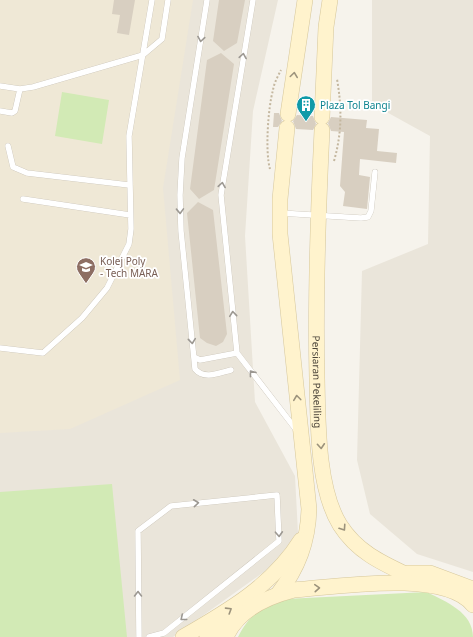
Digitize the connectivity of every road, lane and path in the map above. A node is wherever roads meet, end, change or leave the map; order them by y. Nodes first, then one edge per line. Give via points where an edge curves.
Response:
1 (152, 0) edge
2 (168, 0) edge
3 (207, 0) edge
4 (253, 0) edge
5 (305, 0) edge
6 (330, 0) edge
7 (143, 55) junction
8 (0, 86) edge
9 (20, 89) junction
10 (0, 111) edge
11 (8, 146) dead end
12 (374, 172) dead end
13 (129, 185) junction
14 (23, 199) dead end
15 (280, 213) junction
16 (130, 215) junction
17 (318, 216) junction
18 (0, 348) edge
19 (237, 353) junction
20 (194, 358) junction
21 (231, 370) dead end
22 (302, 437) junction
23 (307, 530) junction
24 (404, 573) junction
25 (426, 584) junction
26 (278, 594) junction
27 (472, 600) edge
28 (241, 616) junction
29 (138, 635) edge
30 (150, 637) edge
31 (183, 637) edge
32 (207, 637) edge
33 (226, 637) edge

1 - 7 lane
2 - 7 lane via 162,39
3 -> 20 lane via 182,158 180,195 181,231
19 -> 4 lane via 221,194
15 -> 5 main road, Persiaran Pekeliling via 288,121
6 - 17 main road, Persiaran Pekeliling via 326,27
7 - 9 lane
7 - 13 lane via 129,136
8 - 9 lane
9 - 10 lane via 15,111
11 - 13 lane via 13,166 22,172
12 - 17 lane via 371,211 368,217
13 - 16 lane
14 - 16 lane
15 - 17 lane
22 -> 15 main road, Persiaran Pekeliling via 285,294
16 - 18 lane via 129,244 107,288 82,318 43,353
17 -> 24 main road, Persiaran Pekeliling via 318,406 327,493 340,525 359,549
19 - 20 lane via 200,360
22 -> 19 lane
20 - 21 lane via 195,369 201,375
22 - 23 main road, Persiaran Pekeliling via 308,502
23 - 26 main road, Persiaran Pekeliling via 300,559
31 -> 23 main road via 232,608 261,586 287,558
24 - 25 main road, Persiaran Pekeliling
24 - 27 main road via 430,573
26 -> 25 main road via 294,590 396,583
25 - 27 main road via 447,588
26 - 28 main road
28 - 32 main road
28 - 33 main road
29 - 30 lane
29 -> 30 lane via 138,531 171,506 277,495 279,541 164,633

